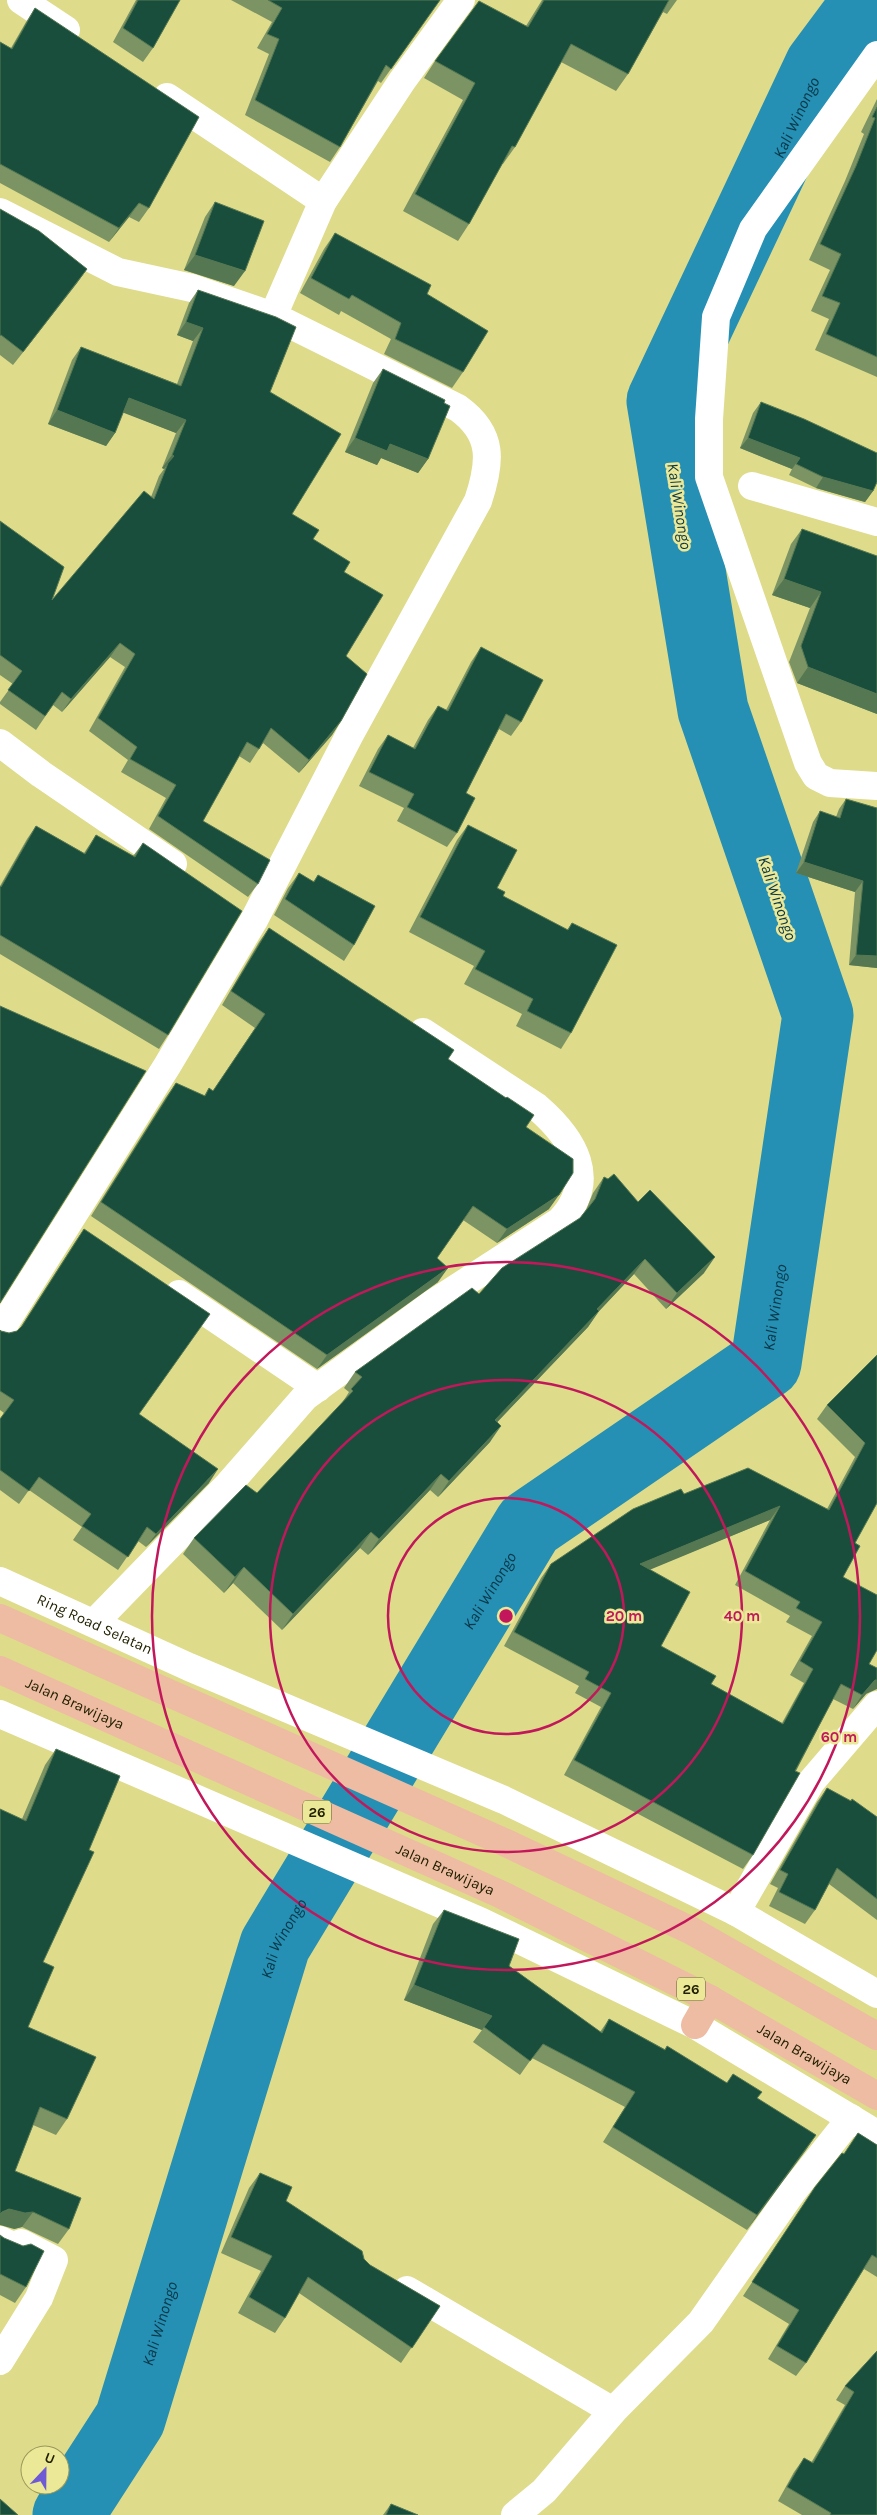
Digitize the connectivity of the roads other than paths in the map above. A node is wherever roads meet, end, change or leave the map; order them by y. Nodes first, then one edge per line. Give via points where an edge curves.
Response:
1 (21, 0) edge
2 (461, 0) edge
3 (87, 44) edge
4 (877, 55) edge
5 (144, 82) edge
6 (323, 201) junction
7 (0, 212) edge
8 (273, 316) junction
9 (752, 486) dead end
10 (877, 522) edge
11 (0, 743) edge
12 (877, 786) edge
13 (197, 880) edge
14 (230, 903) edge
15 (254, 920) junction
16 (279, 936) edge
17 (404, 1019) edge
18 (161, 1282) edge
19 (0, 1331) edge
20 (318, 1388) junction
21 (0, 1581) edge
22 (0, 1618) edge
23 (94, 1623) junction
24 (0, 1670) edge
25 (877, 1705) edge
26 (0, 1714) edge
27 (736, 1912) junction
28 (877, 1994) edge
29 (710, 1999) junction
30 (695, 2024) junction
31 (877, 2036) edge
32 (877, 2096) edge
33 (850, 2118) junction
34 (877, 2134) edge
35 (0, 2240) edge
36 (384, 2277) edge
37 (0, 2361) edge
38 (613, 2410) junction
39 (515, 2515) edge

1 - 3 street
2 - 6 street via 402,81
4 - 12 street via 753,229 716,317 708,477 808,763 816,776 830,783
5 - 6 street
6 - 8 street
7 - 8 street via 118,272 192,288
8 - 15 street via 458,408 481,432 488,459 478,501 349,736
9 - 10 street
11 - 13 street
14 - 15 street
15 - 16 street
15 - 19 street via 167,1066 78,1226
17 - 20 street via 555,1122 575,1158 581,1176 579,1192 560,1221 432,1304
18 - 20 street
20 - 23 street via 304,1398 228,1485
21 - 23 street, Ring Road Selatan
22 - 31 highway via 504,1842 692,1930
23 - 27 street, Ring Road Selatan via 189,1667 504,1800
24 - 29 highway, Jalan Brawijaya / 26 via 500,1894
25 - 27 street via 811,1782
26 - 30 street via 480,1921
27 - 28 street, Ring Road Selatan
29 - 30 highway
29 - 32 highway, Jalan Brawijaya / 26
30 - 33 street
33 - 34 street
33 - 38 street via 701,2322
35 - 37 street via 13,2246 21,2243 54,2260 39,2298
36 - 38 street
38 - 39 street via 544,2491

